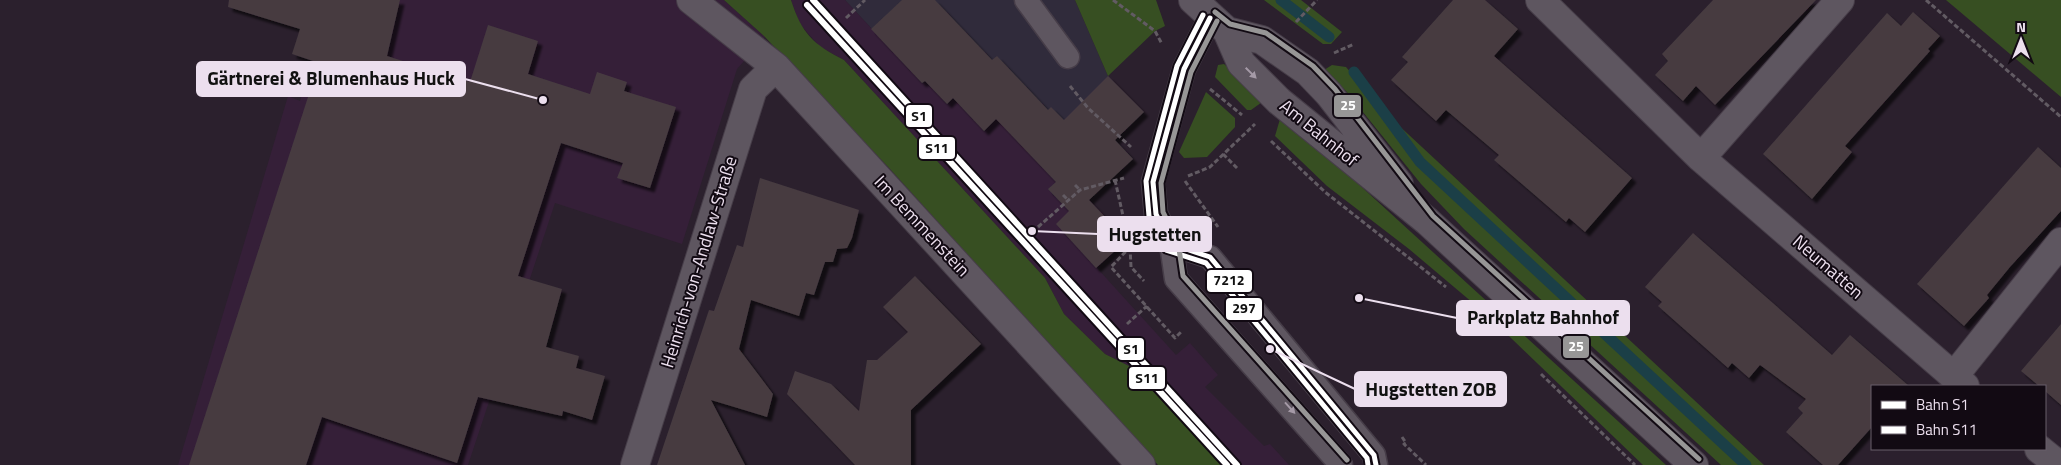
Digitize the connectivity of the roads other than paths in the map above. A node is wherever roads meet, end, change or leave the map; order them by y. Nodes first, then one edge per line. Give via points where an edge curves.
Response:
1 (691, 0) edge
2 (1026, 0) edge
3 (1540, 0) edge
4 (1840, 0) edge
5 (1210, 16) edge
6 (1068, 57) road end
7 (776, 67) junction
8 (1701, 158) junction
9 (1427, 221) junction
10 (2061, 242) edge
11 (1171, 244) junction
12 (1959, 381) edge
13 (2040, 450) edge
14 (635, 465) edge
15 (1141, 465) edge
16 (1341, 465) edge
17 (1376, 465) edge
18 (1694, 465) edge
19 (2059, 465) edge

1 - 7 street, Im Bemmenstein
2 - 6 lane
3 - 8 street, Neumatten
4 - 8 street
5 -> 9 street, Am Bahnhof via 1241,63 1279,101
5 - 9 street, Am Bahnhof via 1262,40 1308,72 1329,94
5 - 11 lane via 1184,69 1152,182 1156,214
7 - 14 street, Heinrich-von-Andlaw-Straße via 753,89
7 - 15 street, Im Bemmenstein
8 - 12 street, Neumatten
9 - 18 street, Am Bahnhof
10 - 12 street, Neumatten
11 -> 16 lane via 1176,279
11 - 17 lane via 1210,257 1374,455
13 - 19 street

